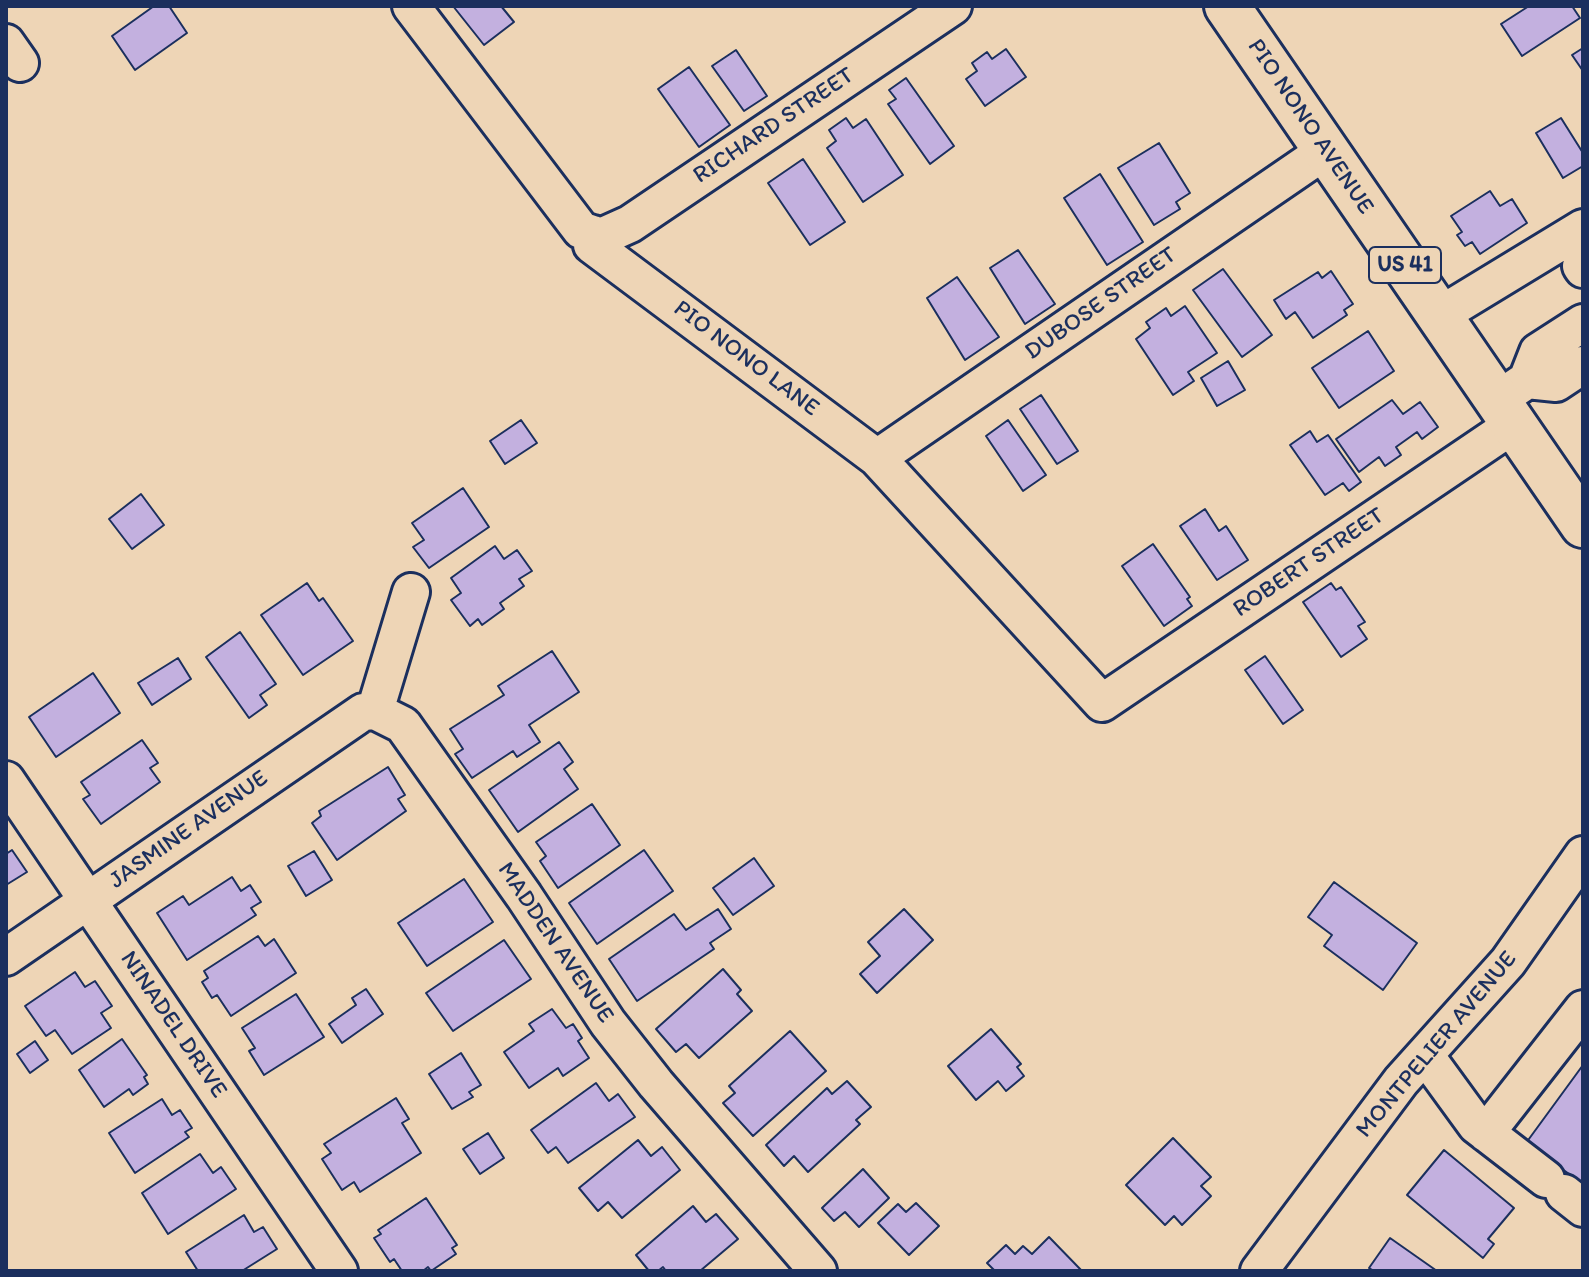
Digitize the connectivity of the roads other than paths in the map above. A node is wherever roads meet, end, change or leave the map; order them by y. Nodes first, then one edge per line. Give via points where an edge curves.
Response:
1 (411, 6) edge
2 (953, 6) edge
3 (1227, 6) edge
4 (1325, 151) junction
5 (1583, 228) edge
6 (593, 234) junction
7 (1440, 315) junction
8 (1583, 323) edge
9 (1583, 365) edge
10 (1514, 401) junction
11 (877, 458) junction
12 (1583, 525) edge
13 (411, 592) dead end
14 (1102, 703) joint
15 (375, 711) junction
16 (6, 780) edge
17 (1583, 855) edge
18 (1583, 890) edge
19 (87, 900) junction
20 (1526, 936) junction
21 (6, 957) edge
22 (1583, 1009) edge
23 (1425, 1055) junction
24 (1486, 1133) junction
25 (1564, 1193) edge
26 (339, 1271) edge
27 (818, 1271) edge
28 (1259, 1271) edge

1 - 6 street, PIO NONO LANE via 581,230
2 - 6 street, RICHARD STREET via 630,224 601,237
3 - 4 main road, PIO NONO AVENUE / US 41
4 - 7 main road, PIO NONO AVENUE / US 41
4 - 11 street, DUBOSE STREET
5 - 7 street
6 - 11 street, PIO NONO LANE via 592,245
7 - 10 main road, PIO NONO AVENUE / US 41
8 - 10 street via 1538,352
9 - 10 street
10 - 12 main road, PIO NONO AVENUE / US 41
10 - 14 street, ROBERT STREET
11 - 14 street, PIO NONO LANE
13 - 15 street
15 - 19 street, JASMINE AVENUE via 363,712
15 - 27 street, MADDEN AVENUE via 403,725 608,1023
16 - 19 street, NINADEL DRIVE
17 - 20 street, MONTPELIER AVENUE
18 - 20 street
19 - 21 street, JASMINE AVENUE
19 - 26 street, NINADEL DRIVE
20 - 23 street, MONTPELIER AVENUE
22 - 24 street
23 - 24 street
23 - 28 street, MONTPELIER AVENUE
24 - 25 street

